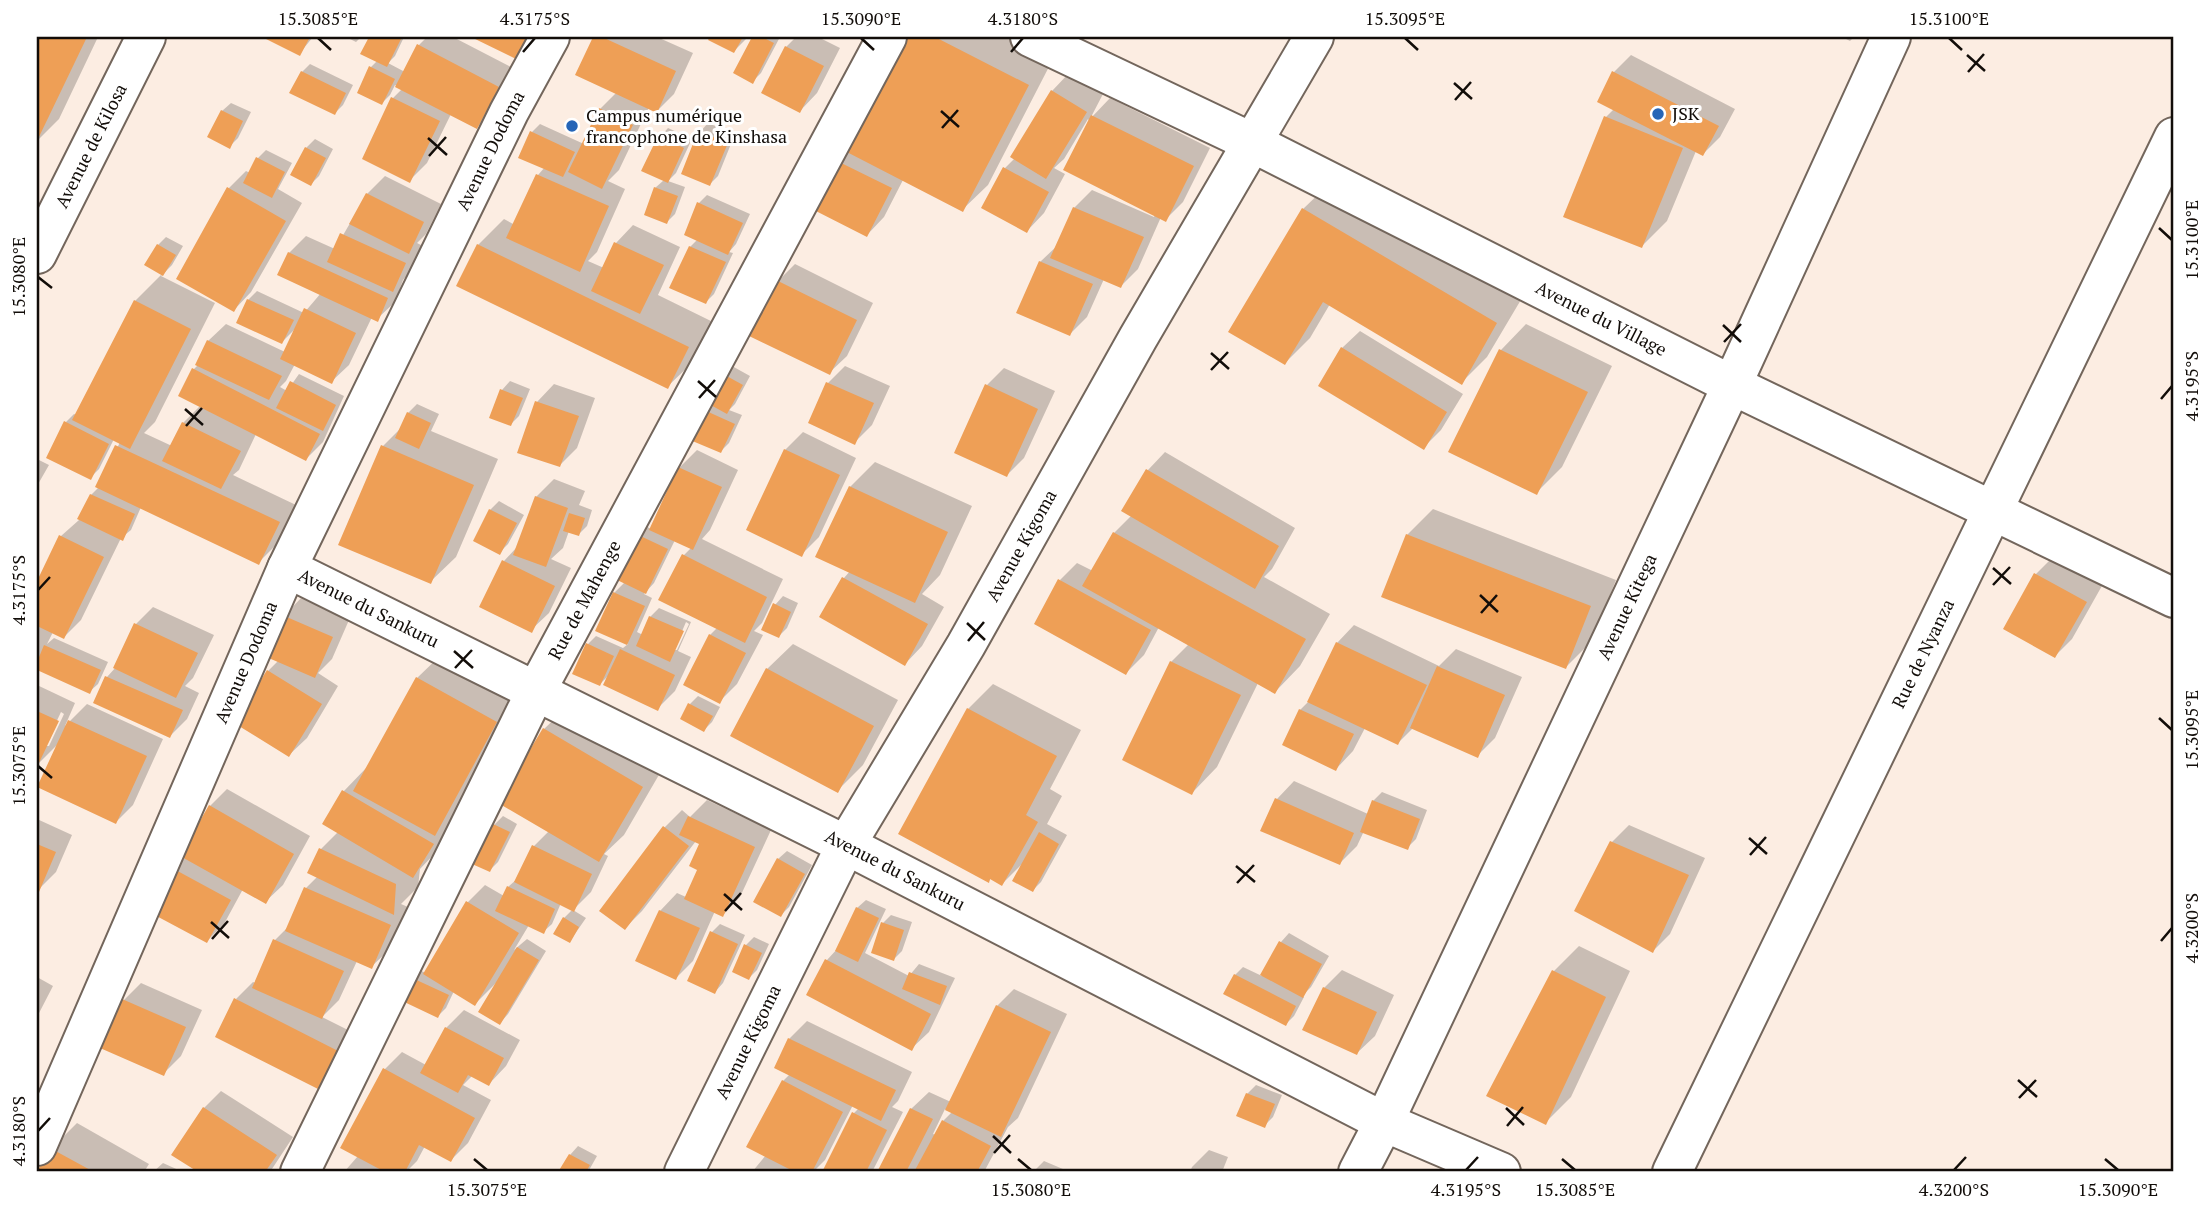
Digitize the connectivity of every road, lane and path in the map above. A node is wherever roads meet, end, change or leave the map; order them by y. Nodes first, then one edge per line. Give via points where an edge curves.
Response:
1 (146, 37) edge
2 (550, 37) edge
3 (887, 37) edge
4 (1030, 37) edge
5 (1314, 37) edge
6 (1891, 37) edge
7 (2174, 137) edge
8 (1251, 142) junction
9 (37, 254) edge
10 (1732, 385) junction
11 (1993, 509) junction
12 (287, 568) junction
13 (2174, 598) edge
14 (535, 692) junction
15 (846, 845) junction
16 (1384, 1122) junction
17 (37, 1146) edge
18 (300, 1172) edge
19 (684, 1172) edge
20 (1358, 1172) edge
21 (1501, 1172) edge
22 (1672, 1172) edge

1 - 9 street, Avenue de Kilosa
2 - 12 street, Avenue Dodoma
3 - 14 street, Rue de Mahenge
4 - 8 street, Avenue du Village
5 - 8 street, Avenue Kigoma
6 - 10 street, Avenue Kitega
7 - 11 street, Rue de Nyanza
8 - 10 street, Avenue du Village
8 - 15 street, Avenue Kigoma via 966,645
10 - 11 street, Avenue du Village
10 - 16 street, Avenue Kitega
11 - 13 street, Avenue du Village
11 - 22 street, Rue de Nyanza
12 - 14 street, Avenue du Sankuru
12 - 17 street, Avenue Dodoma
14 - 15 street, Avenue du Sankuru
14 - 18 street, Rue de Mahenge
15 - 16 street, Avenue du Sankuru
15 - 19 street, Avenue Kigoma
16 - 20 street, Avenue Kitega
16 - 21 street, Avenue du Sankuru

